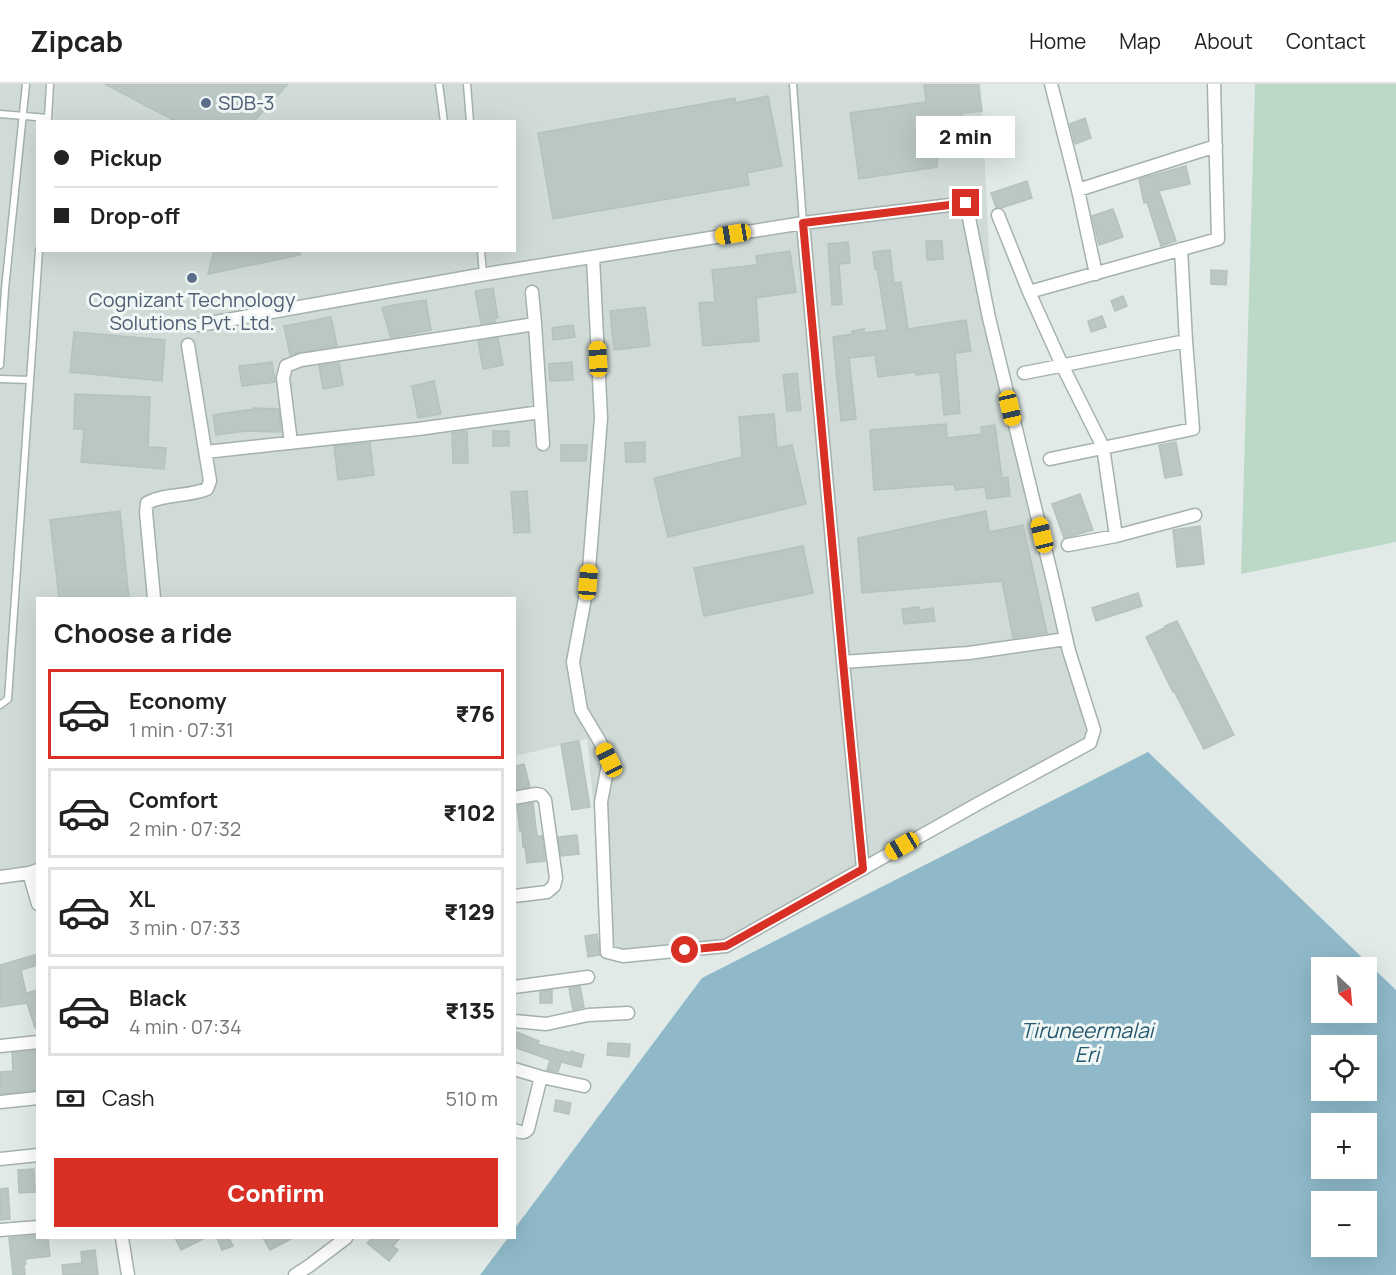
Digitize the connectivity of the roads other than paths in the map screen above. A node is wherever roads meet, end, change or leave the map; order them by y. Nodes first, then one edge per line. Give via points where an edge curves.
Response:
1 (26, 84) edge
2 (51, 84) edge
3 (439, 84) edge
4 (467, 84) edge
5 (793, 84) edge
6 (1051, 84) edge
7 (1214, 84) edge
8 (0, 114) edge
9 (23, 116) junction
10 (48, 119) edge
11 (444, 120) edge
12 (470, 120) edge
13 (1216, 146) junction
14 (1078, 190) junction
15 (998, 215) dead end
16 (803, 223) junction
17 (1181, 249) junction
18 (39, 252) edge
19 (481, 252) edge
20 (593, 257) junction
21 (1096, 274) junction
22 (483, 275) junction
23 (532, 292) dead end
24 (1029, 292) junction
25 (535, 324) junction
26 (198, 325) dead end
27 (1186, 341) junction
28 (188, 345) dead end
29 (0, 365) edge
30 (1062, 365) junction
31 (1024, 373) dead end
32 (0, 379) edge
33 (30, 380) junction
34 (541, 412) junction
35 (291, 444) junction
36 (543, 444) dead end
37 (1103, 447) junction
38 (206, 452) junction
39 (1050, 459) dead end
40 (1195, 515) dead end
41 (1116, 536) junction
42 (1068, 545) dead end
43 (154, 597) edge
44 (1066, 639) junction
45 (843, 662) junction
46 (0, 705) edge
47 (516, 798) edge
48 (863, 869) junction
49 (33, 871) edge
50 (0, 877) edge
51 (36, 891) edge
52 (516, 896) edge
53 (588, 977) dead end
54 (516, 987) edge
55 (628, 1013) dead end
56 (516, 1021) edge
57 (36, 1042) edge
58 (0, 1046) edge
59 (516, 1070) edge
60 (541, 1077) junction
61 (584, 1086) dead end
62 (36, 1098) edge
63 (0, 1102) edge
64 (516, 1130) edge
65 (36, 1155) edge
66 (0, 1159) edge
67 (36, 1227) edge
68 (0, 1230) edge
69 (122, 1239) edge
70 (345, 1239) edge
71 (128, 1275) edge
72 (295, 1275) edge

1 - 9 lane
2 - 10 lane
3 - 11 lane
4 - 12 lane
5 - 16 lane
6 - 14 street
7 - 13 street
8 - 9 lane
9 - 10 lane
9 - 29 lane
13 - 14 street
13 - 17 street via 1218,239
14 - 21 street
15 - 24 street
16 - 20 street
16 - 44 street via 966,203 988,318
16 - 45 street
17 - 21 street
17 - 27 street
18 - 33 lane
19 - 22 lane
20 - 22 street
20 - 48 street via 601,418 588,582 573,662 581,710 609,760 601,802 607,952 623,956 726,946
21 - 24 street
22 - 26 street
23 - 25 street
24 - 30 street
25 - 34 street
25 - 35 street via 300,360 286,366 283,378
27 - 30 street
27 - 37 street via 1192,429
28 - 38 street
30 - 31 street
30 - 37 street
32 - 33 lane
33 - 46 lane via 8,699
34 - 35 street
34 - 36 street
35 - 38 street
37 - 39 street
37 - 41 street
38 - 43 street via 210,481 207,489 147,503
40 - 41 street
41 - 42 street
44 - 45 street via 969,653
44 - 48 street via 1094,730 1090,743
45 - 48 street
47 - 52 street via 536,794 545,800 556,878 547,892
49 - 50 street
49 - 51 street
53 - 54 street
55 - 56 street via 588,1014 546,1024
57 - 58 street
59 - 60 street
60 - 61 street
60 - 64 street via 528,1129
62 - 63 street
65 - 66 street
67 - 68 street
69 - 71 street
70 - 72 street

